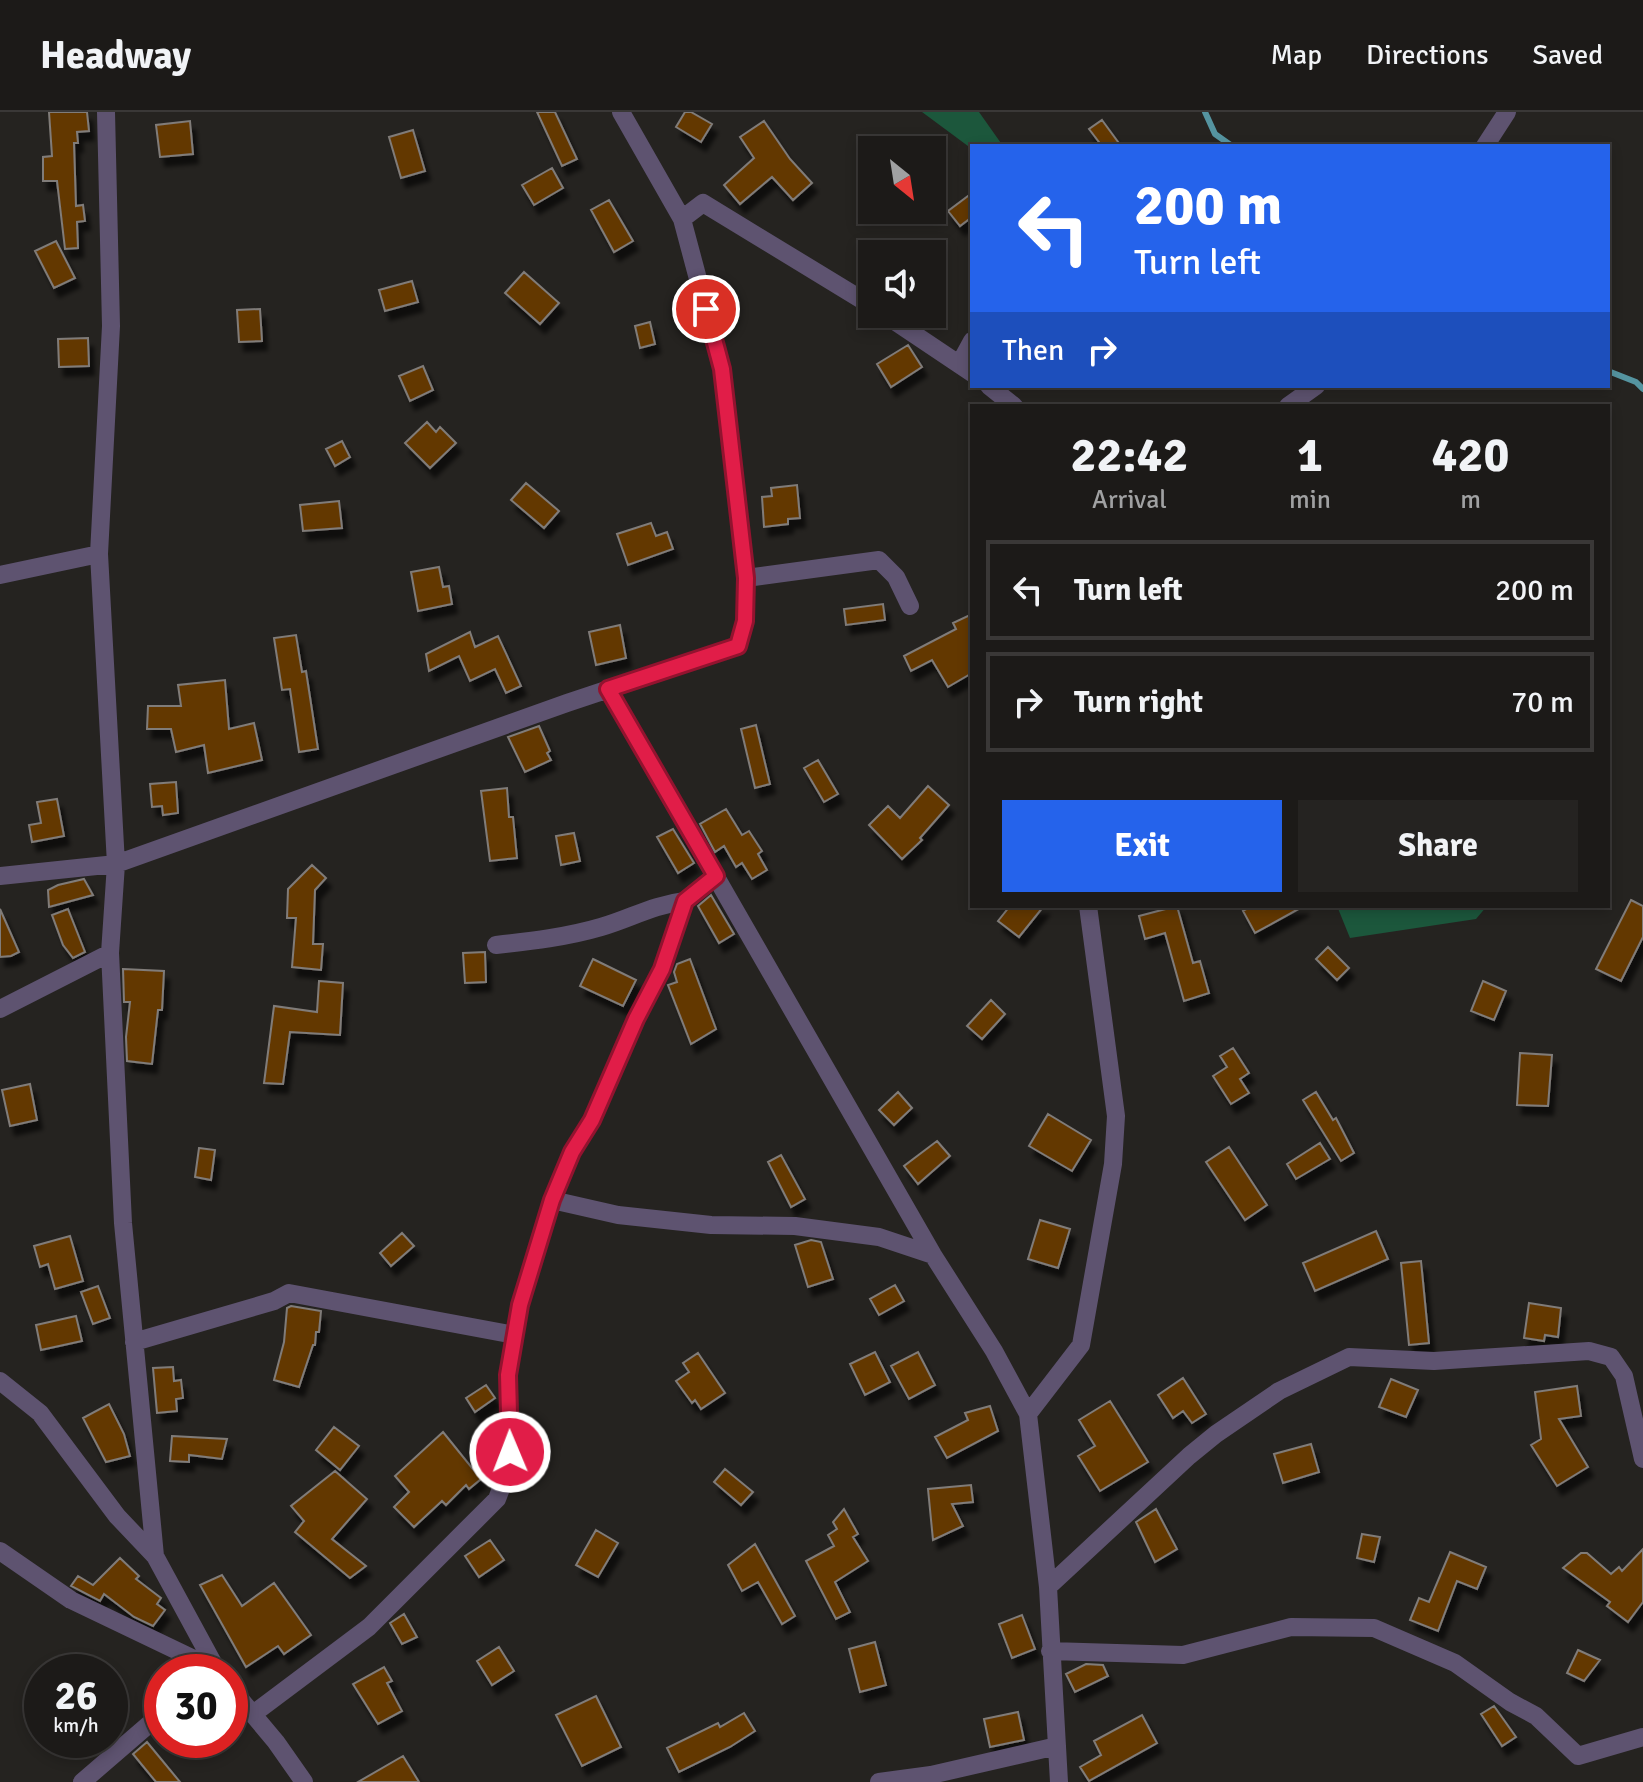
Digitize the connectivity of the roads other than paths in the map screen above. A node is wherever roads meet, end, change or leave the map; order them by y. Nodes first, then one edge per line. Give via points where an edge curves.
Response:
1 (106, 112) edge
2 (621, 112) edge
3 (1507, 112) edge
4 (1486, 144) edge
5 (682, 219) junction
6 (858, 297) edge
7 (905, 328) edge
8 (966, 368) edge
9 (992, 388) edge
10 (1313, 388) edge
11 (1012, 404) edge
12 (1291, 404) edge
13 (99, 554) junction
14 (0, 575) edge
15 (746, 578) junction
16 (910, 606) dead end
17 (608, 689) junction
18 (116, 864) junction
19 (0, 876) edge
20 (716, 876) junction
21 (685, 901) junction
22 (1088, 908) edge
23 (496, 945) dead end
24 (110, 953) junction
25 (1, 1007) edge
26 (552, 1200) junction
27 (933, 1255) junction
28 (515, 1335) junction
29 (134, 1342) junction
30 (0, 1381) edge
31 (1028, 1414) junction
32 (1643, 1459) edge
33 (0, 1551) edge
34 (155, 1556) junction
35 (1048, 1587) junction
36 (1050, 1651) junction
37 (180, 1654) edge
38 (205, 1654) edge
39 (248, 1708) edge
40 (253, 1714) junction
41 (144, 1729) edge
42 (1643, 1737) edge
43 (1057, 1746) junction
44 (82, 1782) edge
45 (304, 1782) edge
46 (879, 1782) edge
47 (1059, 1782) edge

1 - 13 street via 111,326
2 - 5 street
3 - 4 street
5 - 6 street via 703,203
5 - 15 street via 722,369
7 - 8 street
9 - 11 street
10 - 12 street
13 - 14 street
13 - 18 street
15 - 16 street via 879,560 896,577
15 - 17 street via 745,621 738,646
17 - 18 street
17 - 20 street
18 - 19 street
18 - 24 street
20 - 21 street
20 - 27 street
21 - 23 street via 661,904 569,936
21 - 26 street via 662,969
22 - 31 street via 1116,1116 1113,1164 1081,1345
24 - 25 street
24 - 29 street
26 - 27 street via 618,1215 879,1237
26 - 28 street
27 - 31 street
28 - 29 street via 289,1293
28 - 40 street via 508,1375 510,1452 497,1499 369,1627
29 - 34 street
30 - 34 street via 40,1413 117,1516
31 - 35 street
32 - 35 street via 1624,1376 1611,1357 1589,1351 1434,1361 1349,1357 1279,1391 1189,1456
33 - 37 street via 71,1600
34 - 38 street
35 - 36 street
36 - 42 street via 1183,1655 1291,1627 1374,1628 1455,1663 1536,1716 1578,1756
36 - 43 street
39 - 40 street
40 - 45 street
41 - 44 street
43 - 46 street
43 - 47 street

